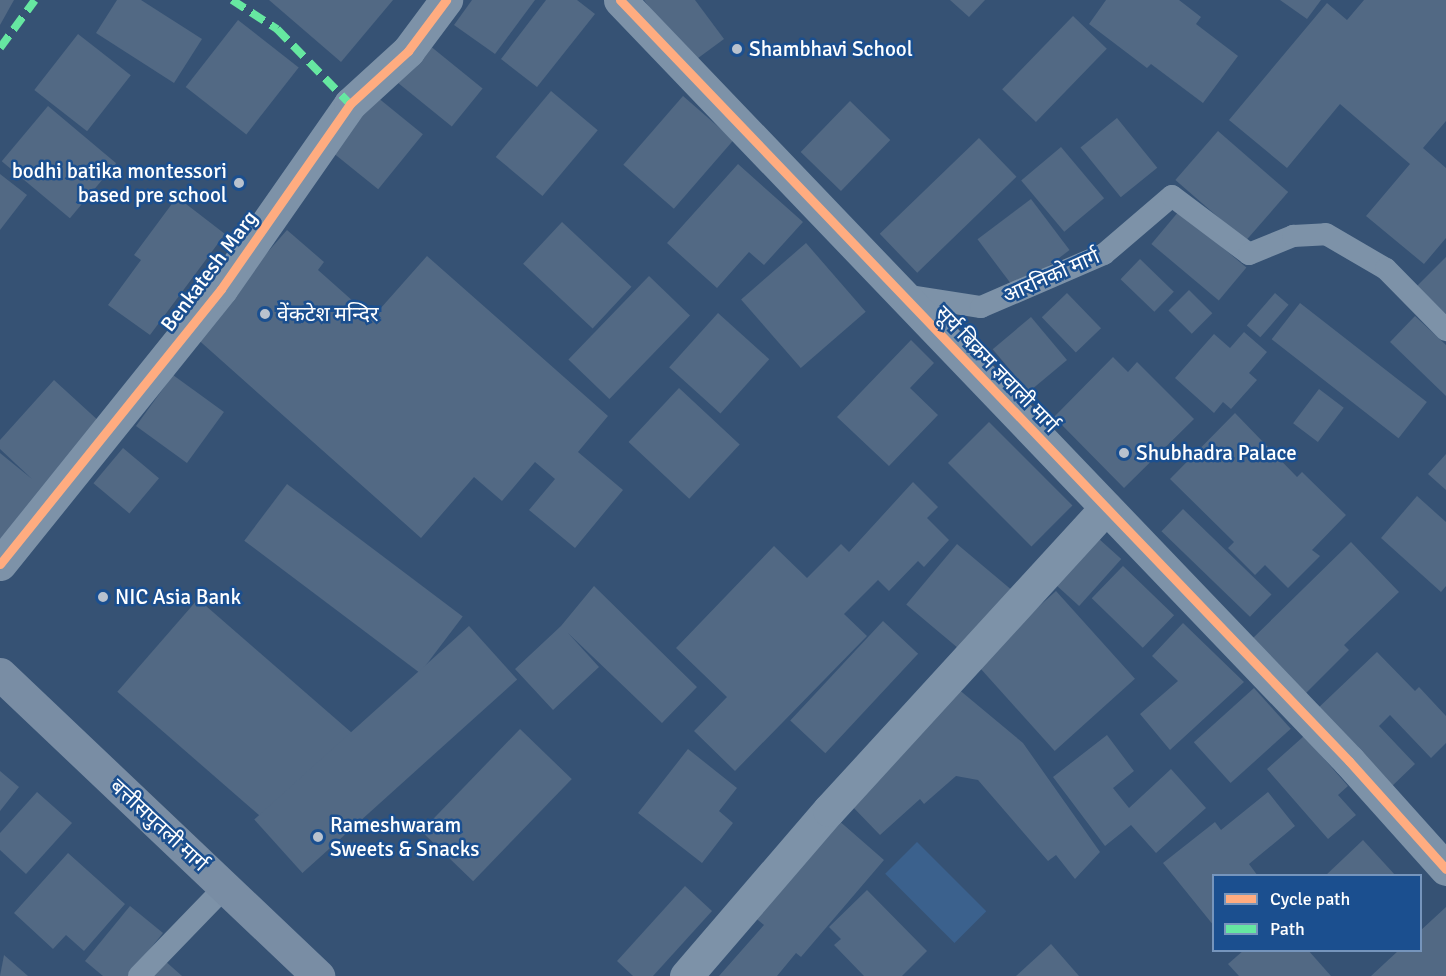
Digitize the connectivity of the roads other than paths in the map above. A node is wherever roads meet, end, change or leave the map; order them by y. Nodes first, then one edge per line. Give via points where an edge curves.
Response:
1 (446, 0) edge
2 (620, 0) edge
3 (904, 295) junction
4 (1446, 330) edge
5 (1106, 508) junction
6 (0, 564) edge
7 (0, 674) edge
8 (1446, 869) edge
9 (225, 887) junction
10 (139, 976) edge
11 (318, 976) edge
12 (686, 976) edge

1 - 6 street, Benkatesh Marg via 408,51 350,104 221,289
2 - 3 street, सूर्य बिक्रम ज्ञवाली मार्ग
3 - 4 lane, आरनिको मार्ग via 981,308 1104,254 1172,196 1249,254 1293,236 1326,234 1386,269
3 - 5 street, सूर्य बिक्रम ज्ञवाली मार्ग
5 - 8 street, सूर्य बिक्रम ज्ञवाली मार्ग via 1349,761
5 - 12 street via 836,802
7 - 9 main road, बत्तीसपुतली मार्ग
9 - 10 lane
9 - 11 main road, बत्तीसपुतली मार्ग

